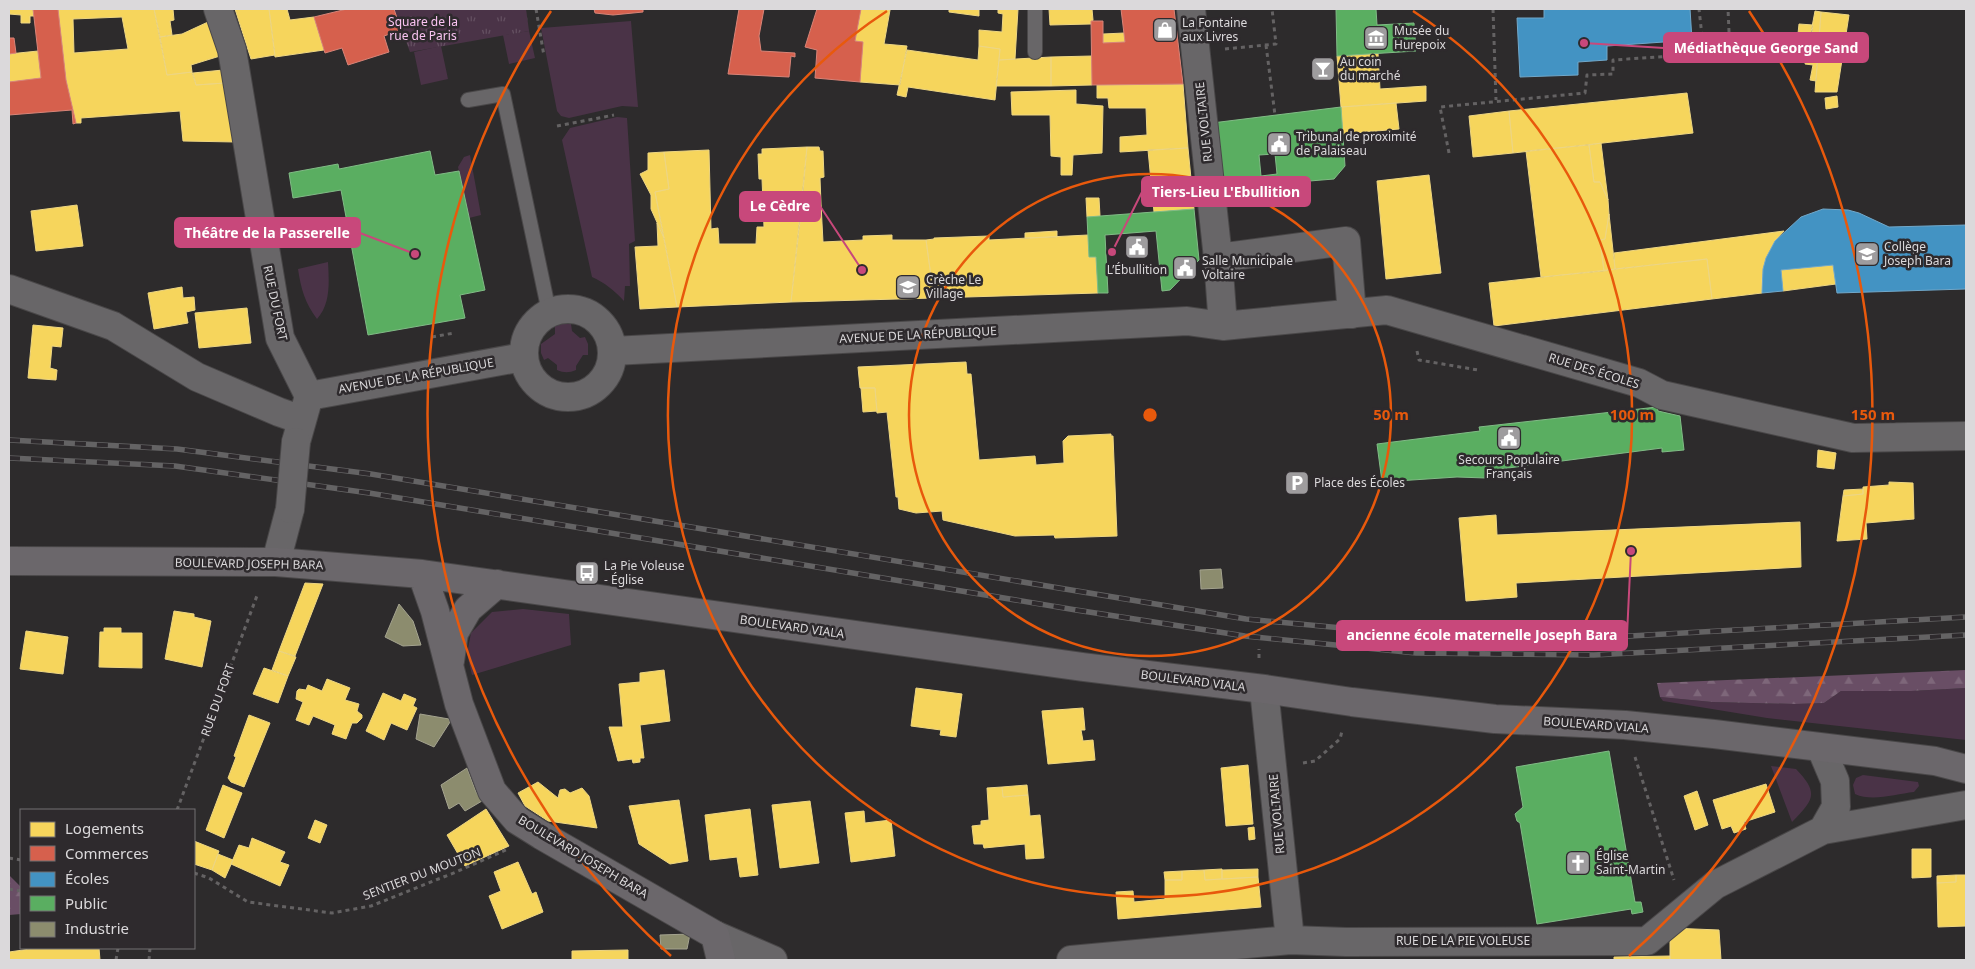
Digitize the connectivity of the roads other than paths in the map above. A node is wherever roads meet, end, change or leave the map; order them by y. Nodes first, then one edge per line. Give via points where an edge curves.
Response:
1 (218, 9) edge
2 (1036, 9) edge
3 (1191, 9) edge
4 (1035, 52) dead end
5 (468, 100) dead end
6 (1218, 258) junction
7 (9, 289) edge
8 (549, 312) junction
9 (1352, 314) junction
10 (1223, 326) junction
11 (613, 350) junction
12 (523, 356) junction
13 (302, 419) junction
14 (1966, 436) edge
15 (9, 562) edge
16 (276, 562) junction
17 (422, 574) junction
18 (496, 584) junction
19 (449, 666) junction
20 (1264, 689) junction
21 (1821, 748) junction
22 (1966, 769) edge
23 (1966, 805) edge
24 (1823, 830) junction
25 (1290, 940) junction
26 (718, 947) edge
27 (773, 960) edge
28 (1071, 960) edge
29 (1314, 960) edge

1 - 13 street, RUE DU FORT via 232,50 280,338
2 - 4 lane
3 - 6 street, RUE VOLTAIRE
5 - 8 lane via 503,94
6 - 9 street via 1346,241
6 - 10 street, RUE VOLTAIRE
7 - 13 street via 112,326 197,377
8 - 11 street via 573,308 585,311 604,327
8 - 12 street via 529,330
9 - 10 street, RUE DES ÉCOLES
9 - 14 street, RUE DES ÉCOLES via 1387,310 1639,383 1662,395 1853,438
10 - 11 street, AVENUE DE LA RÉPUBLIQUE via 1186,321
11 - 12 street via 611,366 604,379 579,396 563,397 548,393 527,371
12 - 13 street, AVENUE DE LA RÉPUBLIQUE
13 - 16 street, bridge via 290,509
15 - 16 street, BOULEVARD JOSEPH BARA
16 - 17 street, BOULEVARD JOSEPH BARA
17 - 18 street, BOULEVARD VIALA
17 - 19 street, BOULEVARD JOSEPH BARA
18 - 19 street, BOULEVARD JOSEPH BARA via 468,609 454,633
18 - 20 street, BOULEVARD VIALA via 1083,668
19 - 26 street, BOULEVARD JOSEPH BARA via 459,704 492,791 517,820
20 - 21 street, BOULEVARD VIALA via 1495,719 1625,725
20 - 25 street, RUE VOLTAIRE
21 - 22 street, BOULEVARD VIALA via 1935,761
21 - 24 street via 1835,781 1836,807
23 - 24 street, RUE DE LA PIE VOLEUSE
24 - 25 street, RUE DE LA PIE VOLEUSE via 1715,886 1647,941
25 - 28 street, RUE DE LA PIE VOLEUSE
25 - 29 street
26 - 27 street, BOULEVARD JOSEPH BARA

